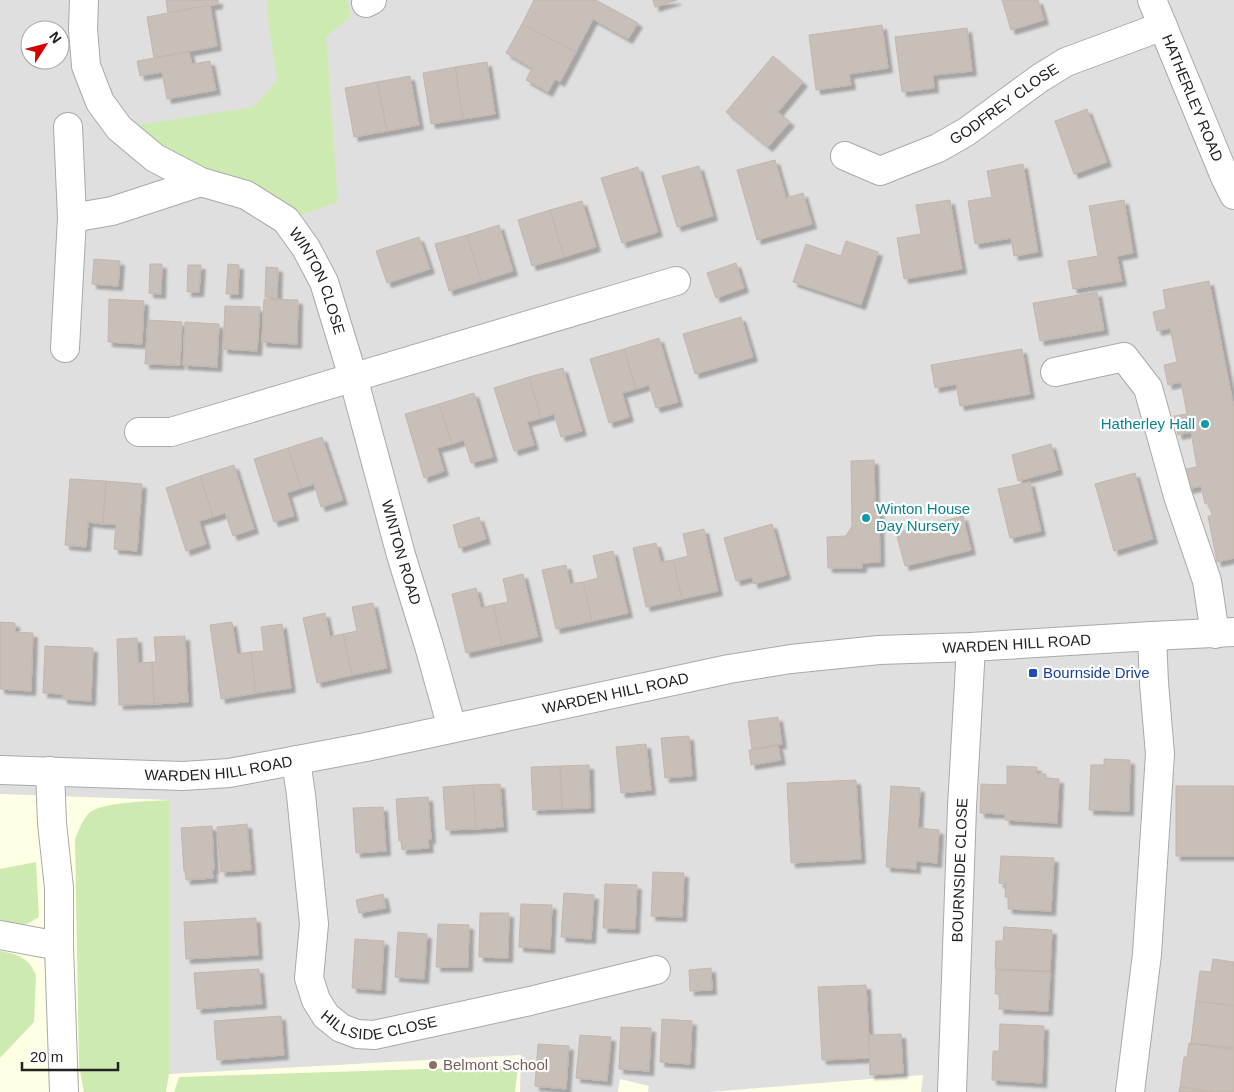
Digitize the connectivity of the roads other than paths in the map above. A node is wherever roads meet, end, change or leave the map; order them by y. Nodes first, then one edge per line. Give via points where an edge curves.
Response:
1 (84, 0) edge
2 (1152, 0) edge
3 (1163, 26) junction
4 (68, 127) dead end
5 (845, 156) dead end
6 (201, 182) junction
7 (1234, 194) edge
8 (72, 218) junction
9 (676, 282) dead end
10 (65, 348) dead end
11 (1055, 372) dead end
12 (353, 377) junction
13 (139, 432) dead end
14 (1224, 633) edge
15 (1152, 636) junction
16 (971, 647) junction
17 (452, 728) junction
18 (296, 760) junction
19 (0, 770) edge
20 (50, 771) junction
21 (0, 936) edge
22 (59, 946) junction
23 (656, 970) dead end
24 (949, 1091) edge
25 (64, 1092) edge
26 (1130, 1092) edge

1 - 6 street, WINTON CLOSE via 86,66 100,102 119,128 156,158
2 - 3 street, HATHERLEY ROAD
3 - 5 street, GODFREY CLOSE via 1066,62 938,148 880,171
3 - 7 street, HATHERLEY ROAD
4 - 8 street
6 - 8 street via 112,211
6 - 12 street, WINTON CLOSE via 246,196 286,220 324,282
8 - 10 street
9 - 12 street
11 - 14 street via 1124,357 1148,388 1178,496
12 - 13 street via 171,432
12 - 17 street, WINTON ROAD
14 - 15 street, WARDEN HILL ROAD
15 - 16 street, WARDEN HILL ROAD
15 - 26 street via 1160,754 1147,954
16 - 17 street, WARDEN HILL ROAD via 879,650 791,659
16 - 24 street, BOURNSIDE CLOSE
17 - 18 street, WARDEN HILL ROAD
18 - 20 street, WARDEN HILL ROAD via 229,773 183,776
18 - 23 street, HILLSIDE CLOSE via 314,924 309,978 316,1000 326,1016 341,1028 357,1034 374,1035
19 - 20 street, WARDEN HILL ROAD
20 - 22 street via 59,888
21 - 22 street
22 - 25 street

